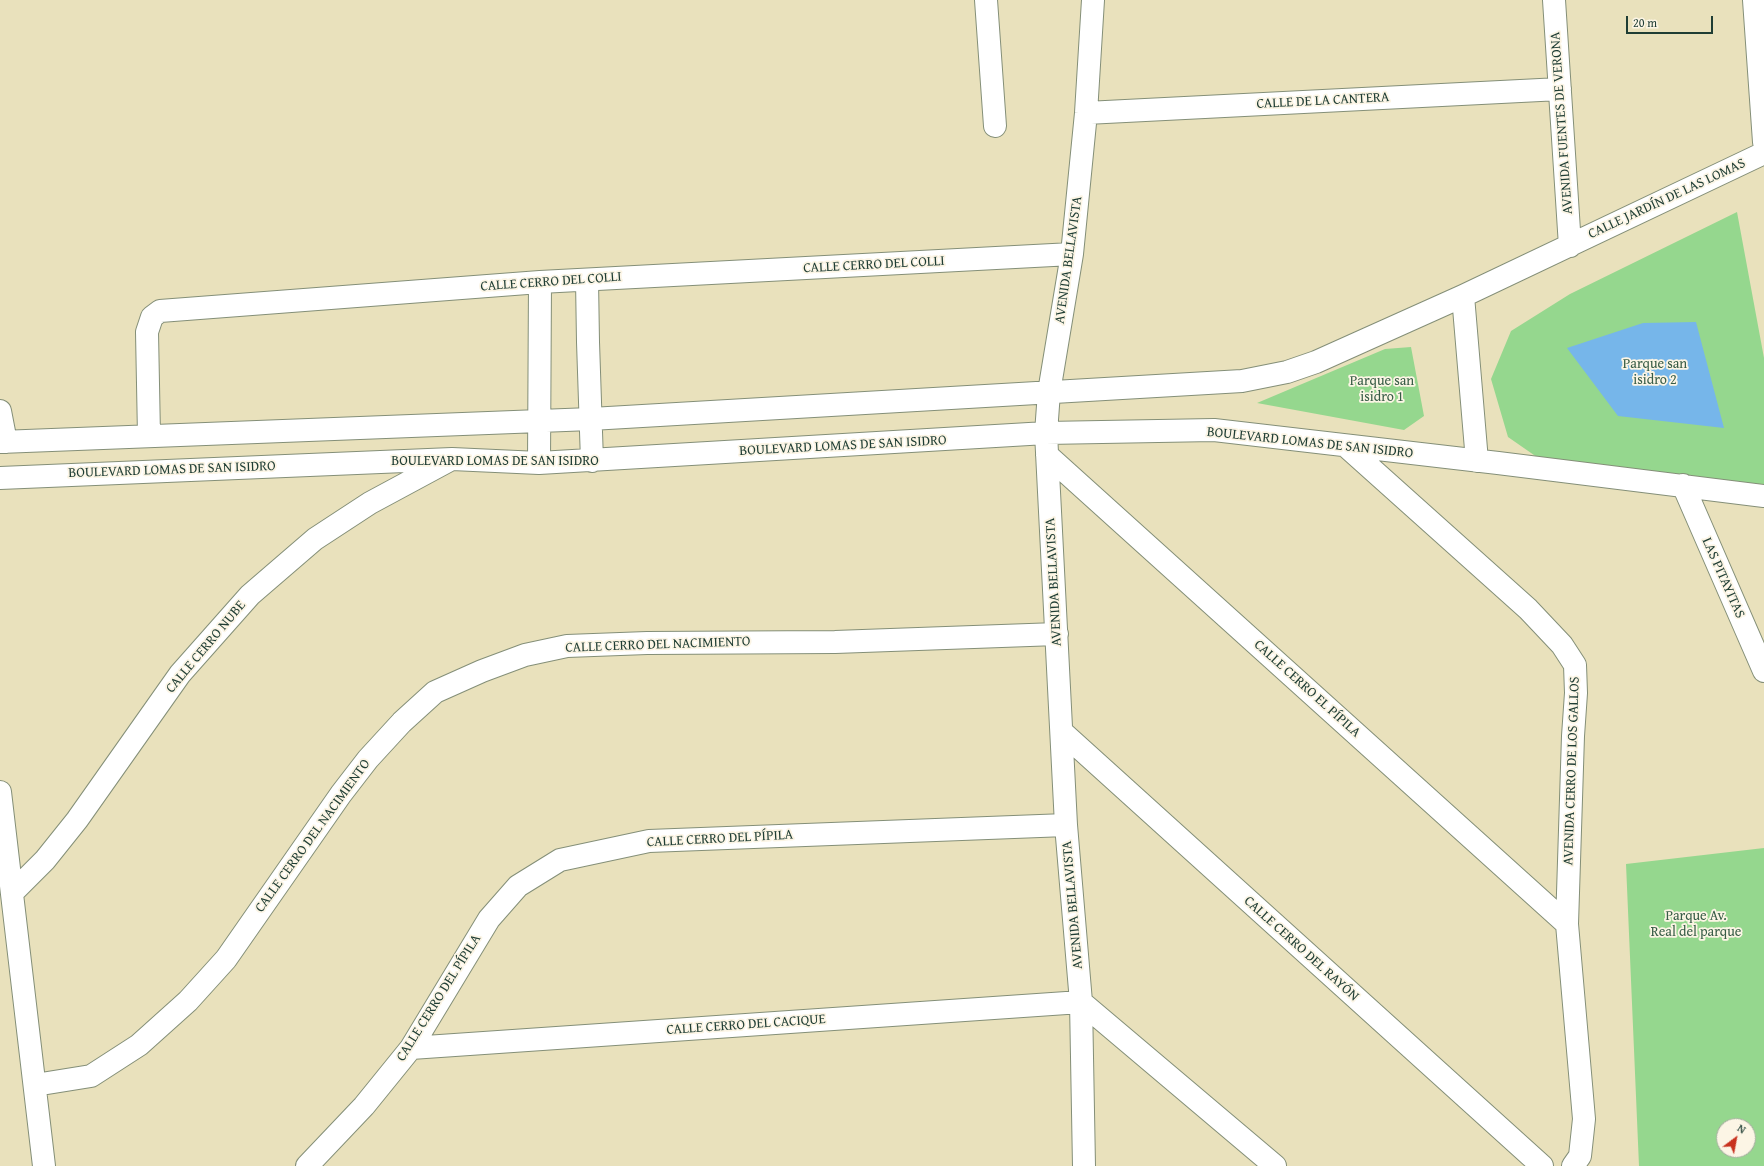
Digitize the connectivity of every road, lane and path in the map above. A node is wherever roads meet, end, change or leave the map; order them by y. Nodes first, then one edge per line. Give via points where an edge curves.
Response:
1 (986, 0) edge
2 (1093, 0) edge
3 (1554, 0) edge
4 (1754, 0) edge
5 (1560, 89) junction
6 (1086, 113) junction
7 (995, 126) dead end
8 (1764, 142) edge
9 (1764, 153) edge
10 (1570, 246) junction
11 (1072, 254) junction
12 (587, 280) junction
13 (540, 282) junction
14 (1463, 296) junction
15 (1049, 392) junction
16 (0, 411) edge
17 (591, 419) junction
18 (539, 421) junction
19 (1046, 433) junction
20 (149, 436) junction
21 (3, 442) edge
22 (1346, 446) junction
23 (1046, 455) junction
24 (452, 459) junction
25 (592, 461) junction
26 (1477, 461) junction
27 (539, 463) junction
28 (0, 478) edge
29 (1683, 486) junction
30 (1764, 496) edge
31 (1057, 634) junction
32 (1764, 671) edge
33 (1062, 732) junction
34 (0, 792) edge
35 (1066, 825) junction
36 (13, 892) junction
37 (1567, 924) junction
38 (1081, 1002) junction
39 (411, 1048) junction
40 (35, 1085) junction
41 (44, 1166) edge
42 (307, 1166) edge
43 (1084, 1166) edge
44 (1275, 1166) edge
45 (1541, 1166) edge
46 (1573, 1166) edge

1 - 7 street
2 - 6 street, AVENIDA BELLAVISTA
3 - 5 street, AVENIDA FUENTES DE VERONA
4 - 8 street
5 - 6 street, CALLE DE LA CANTERA
5 - 10 street, AVENIDA FUENTES DE VERONA
6 - 11 street, AVENIDA BELLAVISTA
9 - 10 street, CALLE JARDÍN DE LAS LOMAS
10 - 14 street
11 - 12 street, CALLE CERRO DEL COLLI
11 - 15 street, AVENIDA BELLAVISTA
12 - 13 street, CALLE CERRO DEL COLLI
12 - 17 street
13 - 18 street
13 - 20 street, CALLE CERRO DEL COLLI via 160,311 152,317 147,332
14 - 15 street via 1316,362 1266,377 1242,381
14 - 26 street
15 - 17 street
15 - 19 street, AVENIDA BELLAVISTA
16 - 21 street
17 - 18 street
17 - 25 street
18 - 20 street
18 - 27 street
19 - 22 street, BOULEVARD LOMAS DE SAN ISIDRO via 1214,430
19 - 23 street, AVENIDA BELLAVISTA
19 - 25 street, BOULEVARD LOMAS DE SAN ISIDRO
20 - 21 street
22 - 26 street, BOULEVARD LOMAS DE SAN ISIDRO
22 - 37 street, AVENIDA CERRO DE LOS GALLOS via 1528,609 1562,645 1575,664
23 - 31 street, AVENIDA BELLAVISTA
23 - 37 street, CALLE CERRO EL PÍPILA
24 - 27 street, BOULEVARD LOMAS DE SAN ISIDRO
24 - 28 street, BOULEVARD LOMAS DE SAN ISIDRO
24 - 36 street, CALLE CERRO NUBE via 370,502 315,539 250,595 180,674 77,820 45,860
25 - 27 street, BOULEVARD LOMAS DE SAN ISIDRO
26 - 29 street, BOULEVARD LOMAS DE SAN ISIDRO
29 - 30 street, BOULEVARD LOMAS DE SAN ISIDRO
29 - 32 street, LAS PITAYITAS
31 - 33 street, AVENIDA BELLAVISTA
31 - 40 street, CALLE CERRO DEL NACIMIENTO via 835,642 567,646 525,655 482,671 435,692 402,722 368,759 226,959 188,1001 139,1045 91,1076
33 - 35 street, AVENIDA BELLAVISTA
33 - 45 street, CALLE CERRO DEL RAYÓN
34 - 36 street
35 - 38 street, AVENIDA BELLAVISTA
35 - 39 street, CALLE CERRO DEL PÍPILA via 649,841 560,860 518,886 489,919
36 - 40 street
37 - 46 street, AVENIDA CERRO DE LOS GALLOS via 1584,1119 1580,1156
38 - 39 street, CALLE CERRO DEL CACIQUE
38 - 43 street, AVENIDA BELLAVISTA
38 - 44 street
39 - 42 street, CALLE CERRO DEL PÍPILA via 364,1106
40 - 41 street

